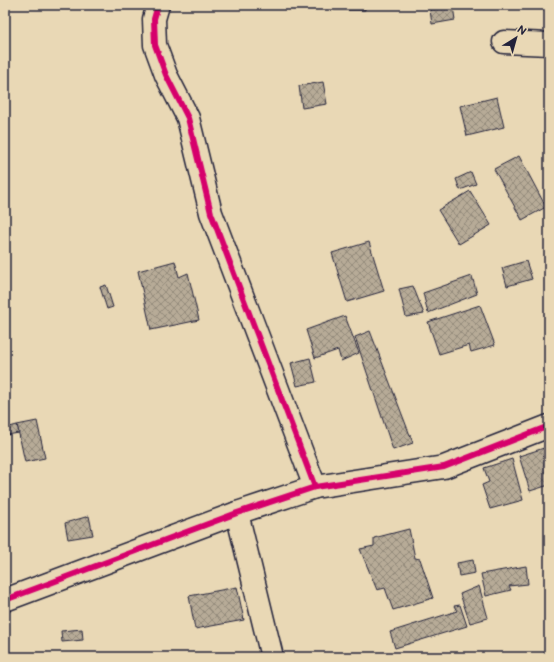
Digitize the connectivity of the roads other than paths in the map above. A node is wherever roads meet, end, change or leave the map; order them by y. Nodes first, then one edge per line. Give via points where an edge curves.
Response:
1 (158, 5) edge
2 (504, 42) dead end
3 (549, 44) edge
4 (549, 426) edge
5 (316, 487) junction
6 (237, 513) junction
7 (5, 600) edge
8 (272, 657) edge

1 - 5 street via 154,19 155,45 166,75 188,118 211,212
2 - 3 street
4 - 5 street via 444,467
5 - 6 street
6 - 7 street
6 - 8 street

